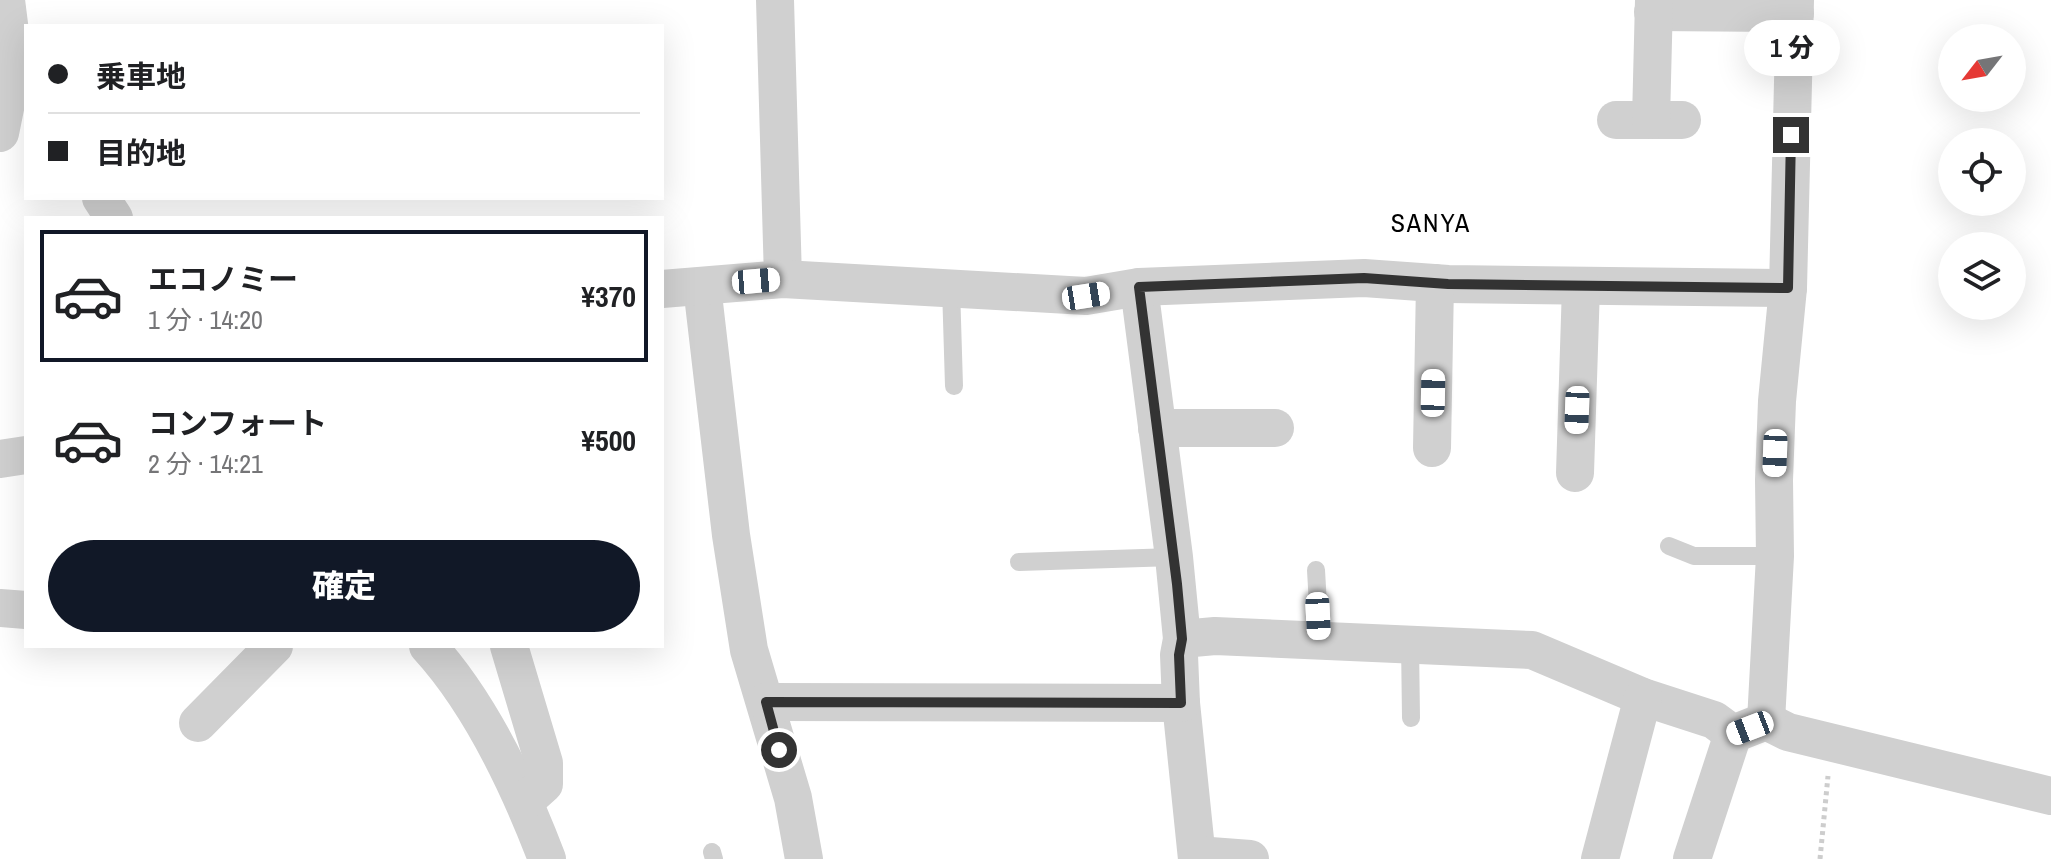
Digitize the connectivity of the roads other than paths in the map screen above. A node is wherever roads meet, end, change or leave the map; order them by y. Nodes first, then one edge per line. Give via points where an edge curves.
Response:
1 (6, 0) edge
2 (775, 0) edge
3 (1654, 6) edge
4 (1795, 6) edge
5 (20, 73) edge
6 (1650, 120) dead end
7 (0, 133) edge
8 (783, 279) junction
9 (1435, 283) junction
10 (702, 286) junction
11 (1581, 286) junction
12 (951, 287) junction
13 (1139, 287) junction
14 (1788, 288) junction
15 (664, 289) edge
16 (954, 386) dead end
17 (1157, 428) junction
18 (1275, 428) dead end
19 (1432, 448) dead end
20 (24, 455) edge
21 (0, 459) edge
22 (1574, 473) dead end
23 (1669, 546) dead end
24 (1775, 556) junction
25 (1174, 557) junction
26 (1019, 562) dead end
27 (1316, 570) dead end
28 (0, 608) edge
29 (24, 610) edge
30 (1182, 639) junction
31 (1320, 640) junction
32 (1410, 643) junction
33 (272, 648) edge
34 (430, 648) edge
35 (510, 648) edge
36 (1643, 697) junction
37 (766, 702) junction
38 (1181, 703) junction
39 (1411, 718) dead end
40 (198, 723) dead end
41 (1750, 728) junction
42 (2051, 796) edge
43 (525, 801) junction
44 (1197, 857) edge
45 (547, 859) edge
46 (804, 859) edge
47 (1250, 859) edge
48 (1600, 859) edge
49 (1692, 859) edge

1 - 5 street
2 - 8 street
3 - 4 street
3 - 6 street
4 - 14 street
5 - 7 street
8 - 10 street
8 - 12 street
9 - 11 street
9 - 13 street via 1364,278
9 - 19 street
10 - 15 street
10 - 37 street via 733,550 749,650
11 - 14 street
11 - 22 street
12 - 13 street via 1086,296
12 - 16 lane
13 - 17 street
14 - 24 street via 1777,401
17 - 18 street
17 - 25 street
20 - 21 street
23 - 24 lane via 1694,556
24 - 41 street
25 - 26 lane
25 - 30 street
27 - 31 lane
28 - 29 street
30 - 31 street
30 - 38 street
31 - 32 street
32 - 36 street via 1532,650
32 - 39 lane
33 - 40 street
34 - 43 street via 458,683
35 - 43 street via 544,763 544,784
36 - 41 street
36 - 48 street
37 - 38 street
37 - 46 street
38 - 44 street
41 - 42 street via 1788,732
41 - 49 street
43 - 45 street
44 - 47 street

